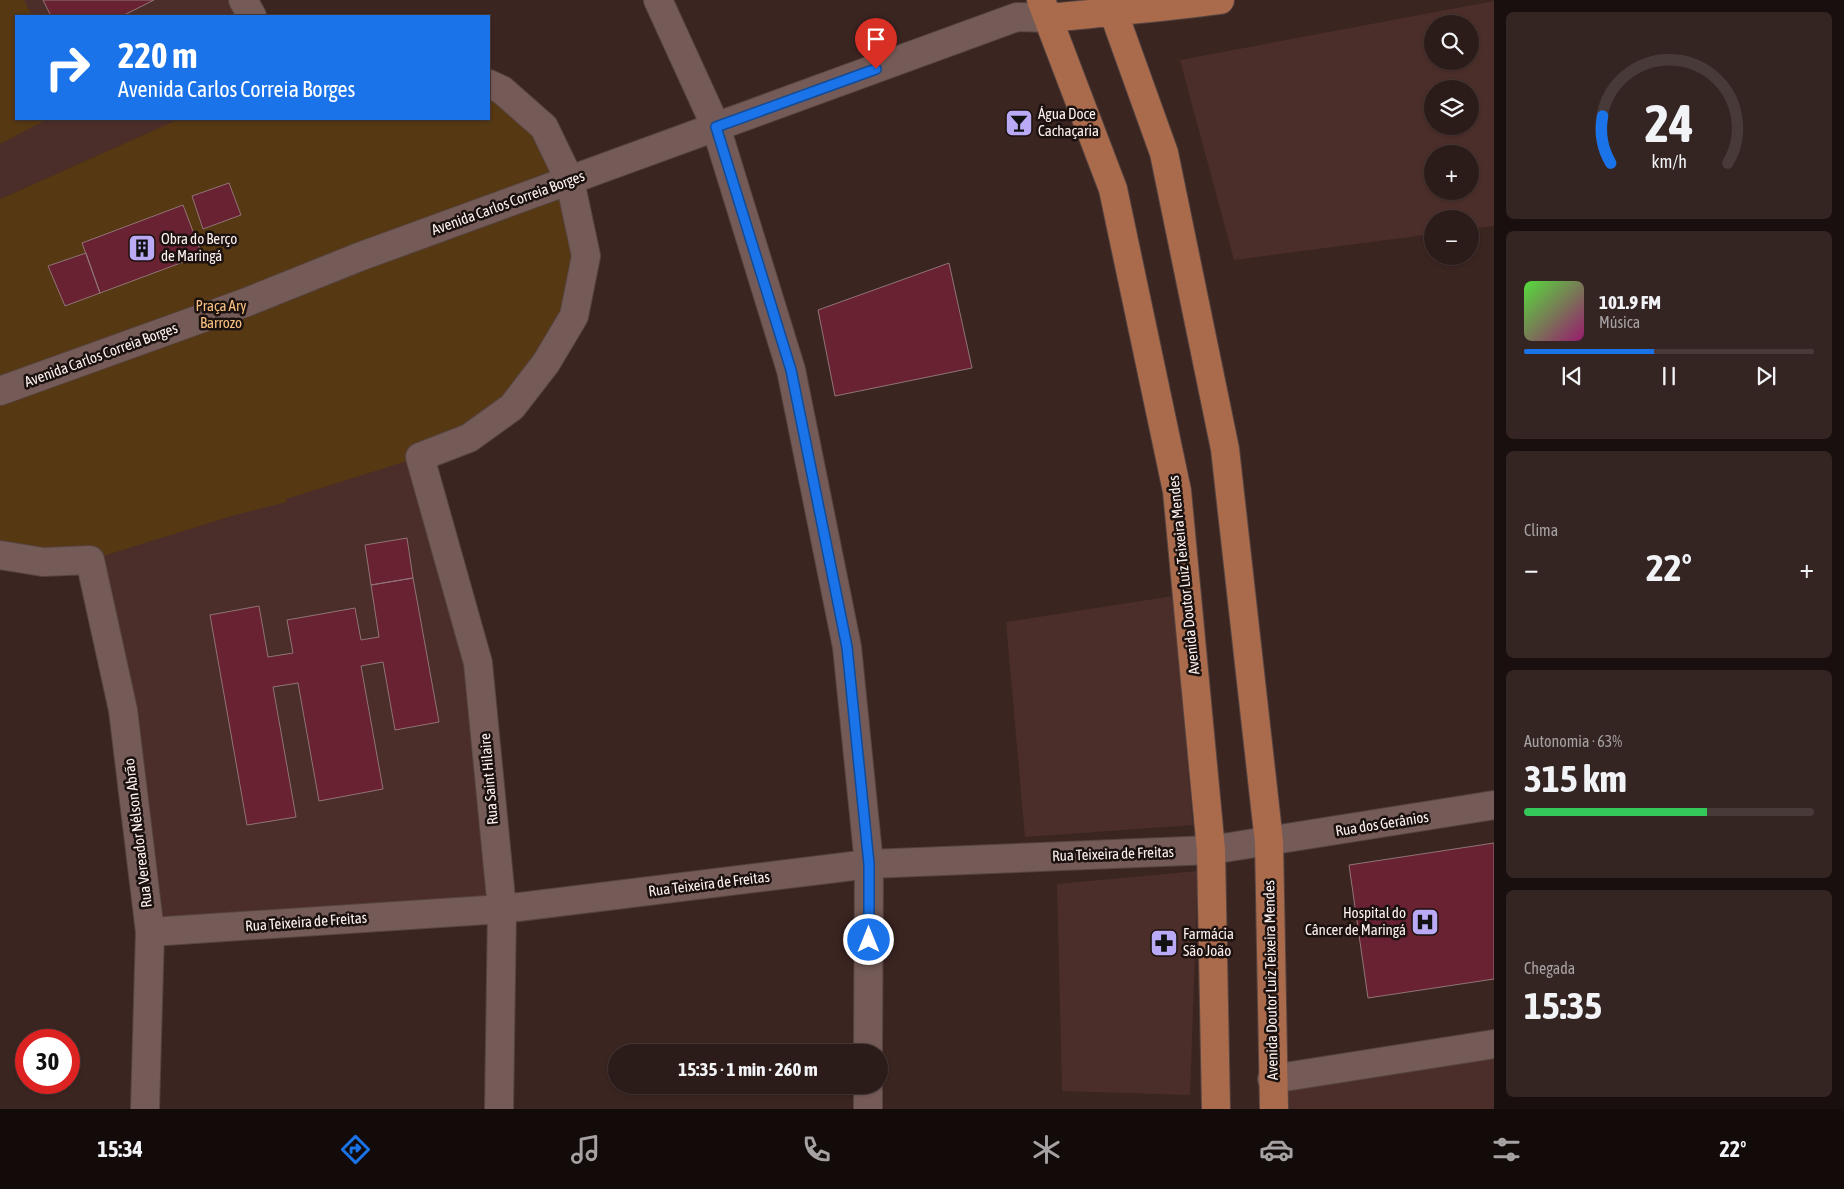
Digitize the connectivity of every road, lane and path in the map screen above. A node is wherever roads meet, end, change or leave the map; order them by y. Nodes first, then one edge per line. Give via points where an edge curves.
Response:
1 (243, 0) edge
2 (658, 0) edge
3 (1220, 0) edge
4 (1111, 5) edge
5 (1035, 9) edge
6 (251, 15) edge
7 (490, 84) edge
8 (716, 127) junction
9 (570, 181) junction
10 (0, 391) edge
11 (0, 554) edge
12 (1494, 805) edge
13 (1269, 842) junction
14 (1212, 850) junction
15 (869, 864) junction
16 (502, 909) junction
17 (150, 932) junction
18 (868, 1044) edge
19 (1494, 1044) edge
20 (1272, 1079) junction
21 (868, 1094) edge
22 (145, 1109) edge
23 (499, 1109) edge
24 (868, 1109) edge
25 (1216, 1109) edge
26 (1274, 1109) edge

1 - 6 street
2 - 8 street
3 - 4 main road, Avenida Carlos Correia Borges via 1153,10
4 - 5 main road, Avenida Carlos Correia Borges
4 - 13 main road, Avenida Doutor Luiz Teixeira Mendes via 1164,153 1225,449
5 - 8 street, Avenida Carlos Correia Borges
5 - 14 main road, Avenida Doutor Luiz Teixeira Mendes via 1113,189 1177,491
7 - 9 street via 502,90 544,127
8 - 9 street, Avenida Carlos Correia Borges
8 - 15 street via 793,380 847,647
9 - 10 street, Avenida Carlos Correia Borges
9 - 16 street, Rua Saint Hilaire via 586,256 574,316 546,363 512,407 469,438 420,457 478,663
11 - 17 street, Rua Vereador Nélson Abrão via 43,562 90,560 124,710
12 - 13 street, Rua dos Gerânios
13 - 14 street, Rua Teixeira de Freitas
13 - 20 main road, Avenida Doutor Luiz Teixeira Mendes
14 - 15 street, Rua Teixeira de Freitas
14 - 25 main road, Avenida Doutor Luiz Teixeira Mendes
15 - 16 street, Rua Teixeira de Freitas
15 - 18 street
16 - 17 street, Rua Teixeira de Freitas
16 - 23 street, Rua Saint Hilaire
17 - 22 street, Rua Vereador Nélson Abrão
19 - 20 street
20 - 26 main road, Avenida Doutor Luiz Teixeira Mendes
21 - 24 street

